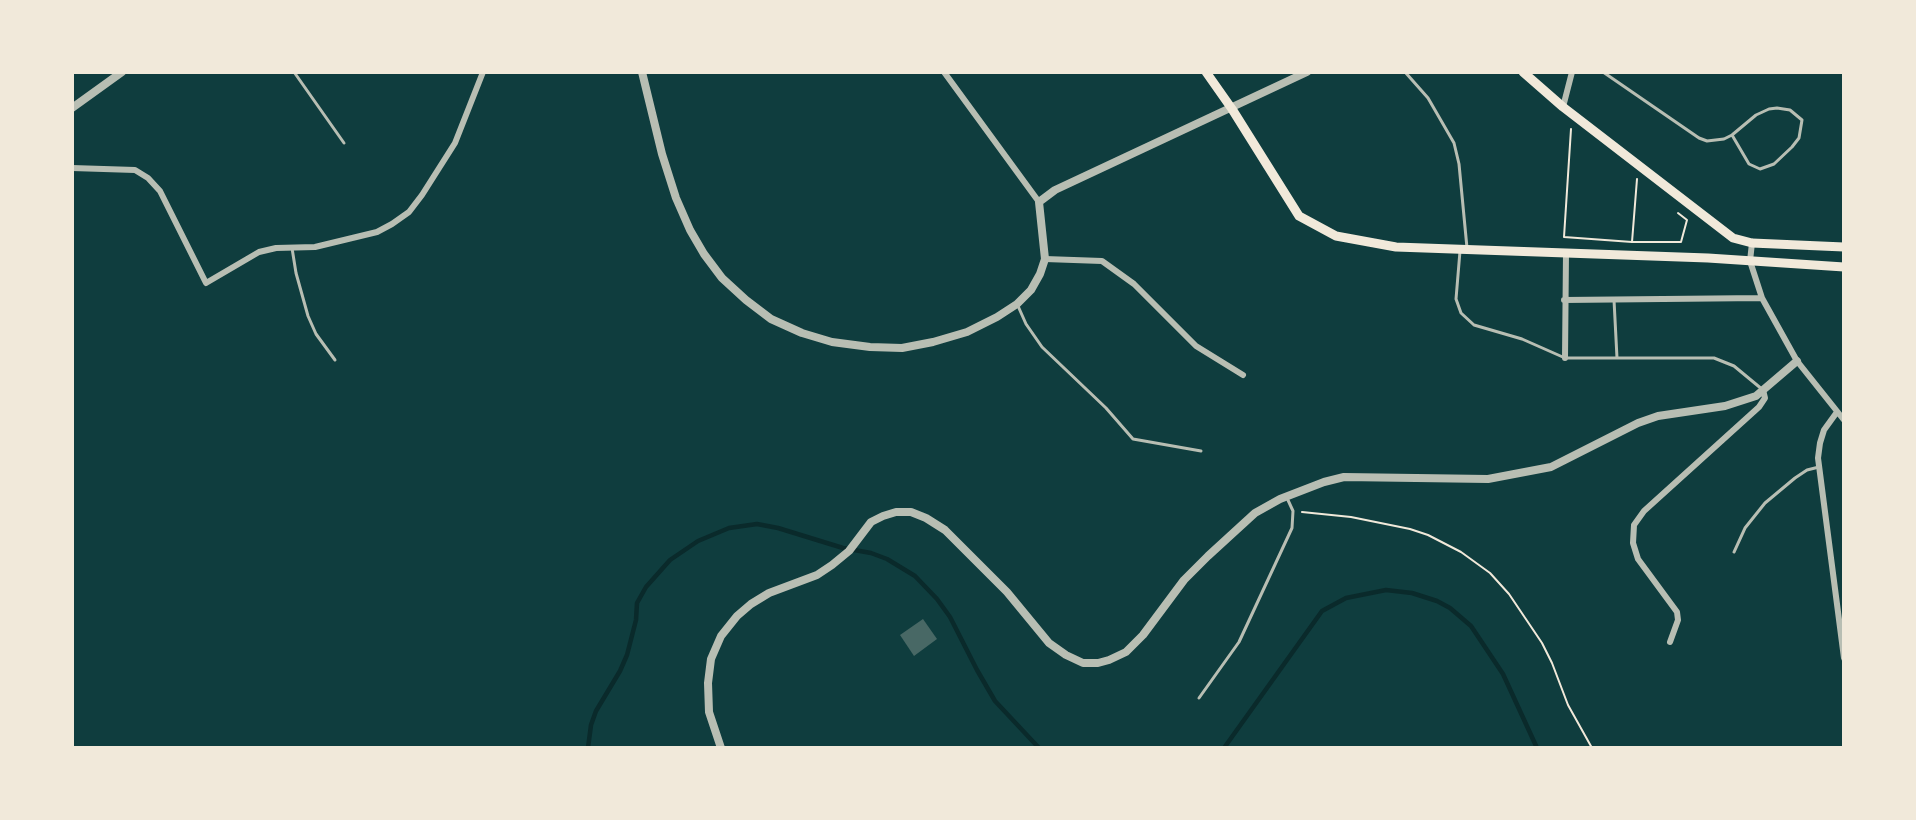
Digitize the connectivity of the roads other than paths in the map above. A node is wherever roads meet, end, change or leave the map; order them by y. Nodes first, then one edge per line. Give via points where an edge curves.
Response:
1 (122, 72) edge
2 (294, 72) edge
3 (483, 72) edge
4 (642, 72) edge
5 (944, 72) edge
6 (1206, 72) edge
7 (1307, 72) edge
8 (1405, 72) edge
9 (1522, 72) edge
10 (1572, 72) edge
11 (1604, 72) edge
12 (1563, 107) junction
13 (72, 108) edge
14 (1232, 109) junction
15 (1732, 135) junction
16 (344, 143) dead end
17 (72, 168) edge
18 (1038, 202) junction
19 (1752, 243) junction
20 (1844, 247) edge
21 (292, 248) junction
22 (1463, 250) junction
23 (1566, 253) junction
24 (1046, 259) junction
25 (1750, 261) junction
26 (1844, 267) edge
27 (1762, 298) junction
28 (1564, 300) junction
29 (1614, 300) junction
30 (1017, 304) junction
31 (1565, 358) junction
32 (1617, 358) junction
33 (335, 360) dead end
34 (1797, 362) junction
35 (1243, 375) dead end
36 (1763, 390) junction
37 (1837, 412) junction
38 (1844, 420) edge
39 (1201, 451) dead end
40 (1819, 467) junction
41 (1286, 496) junction
42 (1734, 552) dead end
43 (1670, 642) dead end
44 (1844, 658) edge
45 (1199, 698) dead end
46 (721, 748) edge

1 - 13 street
2 - 16 lane
3 - 21 street via 455,143 409,212 377,231 315,247
4 - 30 street via 662,154 690,230 723,278 771,319 832,342 902,348 967,332
5 - 18 street
6 - 14 main road
7 - 14 street
8 - 22 lane via 1428,98 1454,143 1459,164
9 - 12 main road
10 - 12 street
11 - 15 lane via 1699,138 1715,141
12 - 19 main road via 1706,218 1734,238
14 - 18 street via 1055,190
14 - 22 main road via 1299,216 1336,236 1396,247
15 - 15 lane via 1769,108 1790,110 1802,120 1799,138 1792,147 1774,164 1763,168 1749,164
17 - 21 street via 135,170 148,178 160,191 206,283 259,252
18 - 24 street
19 - 20 main road
19 - 25 street
21 - 33 lane via 308,316
22 - 23 main road
22 - 31 lane via 1456,299 1465,318 1474,325 1522,339
23 - 25 main road
23 - 28 street
24 - 30 street via 1031,290
24 - 35 street via 1102,261 1134,284 1196,346
25 - 26 main road
25 - 27 street
27 - 29 street
27 - 34 street
28 - 29 street
28 - 31 street
29 - 32 lane
30 - 39 lane via 1042,347 1133,439
31 - 32 lane
32 - 36 lane via 1714,358 1734,366
34 - 36 street
34 - 37 street
36 - 41 street via 1736,403 1658,416 1551,467 1523,474 1488,479 1344,477
36 - 43 street via 1765,398 1759,406 1634,525 1633,543 1641,567 1677,612
37 - 38 street
37 - 40 street via 1820,442
40 - 42 lane via 1795,478 1765,503 1745,528
40 - 44 street
41 - 45 lane via 1293,511 1292,528 1239,642
41 - 46 street via 1255,513 1229,535 1184,580 1126,652 1098,663 1083,663 1066,656 1050,643 1007,592 945,530 911,512 883,516 871,522 849,551 817,575 751,604 721,636 711,659 708,683 710,712

